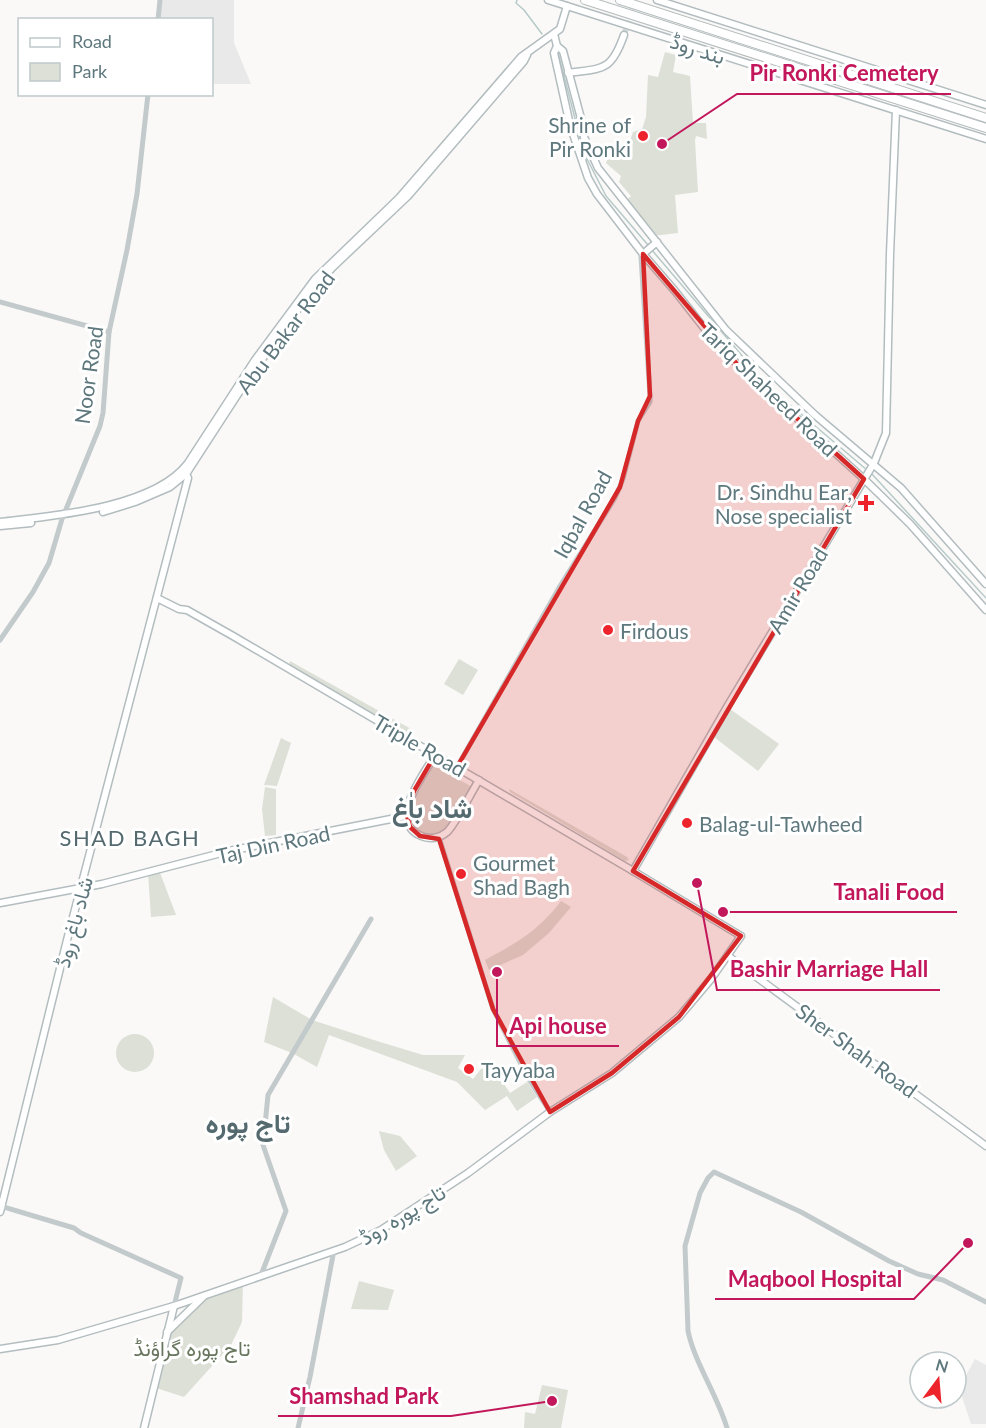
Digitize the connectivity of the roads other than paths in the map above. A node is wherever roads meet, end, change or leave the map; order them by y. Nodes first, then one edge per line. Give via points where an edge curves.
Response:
1 (160, 0) edge
2 (548, 0) edge
3 (585, 0) edge
4 (620, 0) edge
5 (657, 0) edge
6 (669, 2) edge
7 (567, 6) junction
8 (158, 18) edge
9 (554, 34) junction
10 (624, 35) tunnel mouth
11 (557, 46) junction
12 (568, 73) junction
13 (148, 96) edge
14 (986, 105) edge
15 (896, 110) junction
16 (986, 118) edge
17 (986, 128) edge
18 (986, 139) edge
19 (657, 243) junction
20 (644, 253) junction
21 (0, 302) edge
22 (109, 332) junction
23 (873, 464) junction
24 (184, 472) junction
25 (864, 478) junction
26 (63, 517) junction
27 (0, 524) edge
28 (986, 584) edge
29 (157, 598) junction
30 (986, 610) edge
31 (0, 640) edge
32 (435, 755) junction
33 (457, 766) junction
34 (479, 780) junction
35 (406, 816) junction
36 (439, 837) junction
37 (633, 871) junction
38 (82, 888) junction
39 (0, 903) edge
40 (371, 919) dead end
41 (741, 936) joint
42 (728, 956) junction
43 (550, 1112) junction
44 (986, 1146) edge
45 (0, 1208) edge
46 (334, 1250) junction
47 (261, 1275) junction
48 (204, 1296) junction
49 (986, 1302) edge
50 (174, 1306) junction
51 (167, 1332) junction
52 (0, 1350) edge
53 (144, 1428) edge
54 (297, 1428) edge
55 (727, 1428) edge

1 - 8 street
2 - 7 main road, بند روڈ
3 - 17 highway
4 - 16 highway
5 - 6 main road, بند روڈ
6 - 14 main road, بند روڈ
7 - 9 main road, Abu Bakar Road via 560,29
7 - 15 main road, بند روڈ
9 - 11 main road, Tariq Shaheed Road
9 - 24 main road, Abu Bakar Road via 527,54 408,196 318,282 255,360
10 - 12 main road via 618,52 604,67
11 - 12 main road, Tariq Shaheed Road
11 - 20 main road, Tariq Shaheed Road via 554,53 568,117 588,178
12 - 19 main road, Tariq Shaheed Road via 589,152
13 - 22 street, Noor Road via 137,194
15 - 18 main road, بند روڈ
15 - 23 main road, Amir Road via 886,433
19 - 20 main road
19 - 23 main road, Tariq Shaheed Road via 748,353
20 - 25 main road, Tariq Shaheed Road via 737,364
20 - 33 street, Iqbal Road via 640,257 650,402 638,421 620,487
21 - 22 street
22 - 26 street, Noor Road via 104,413
23 - 25 main road, Amir Road
23 - 28 main road, Tariq Shaheed Road via 914,502
24 - 26 main road, Abu Bakar Road via 133,497
24 - 29 main road, شاد باغ روڈ via 188,478
25 - 30 main road, Tariq Shaheed Road
25 - 37 main road, Amir Road
26 - 27 main road, Abu Bakar Road
26 - 31 street, Noor Road via 49,563
29 - 32 main road, Triple Road via 206,620
29 - 38 main road, شاد باغ روڈ
32 - 33 main road, Triple Road
32 - 35 main road via 408,804
33 - 34 main road, Triple Road
34 - 36 main road via 450,829
34 - 37 main road, Triple Road
35 - 36 main road via 410,827 420,836
35 - 38 main road, Taj Din Road via 229,851
36 - 43 street via 493,1009
37 - 41 main road, Triple Road
38 - 39 main road, Taj Din Road
38 - 45 main road, شاد باغ روڈ
40 - 47 street via 268,1095 263,1145 286,1211
41 - 42 main road, تاج پورہ روڈ
42 - 43 main road, تاج پورہ روڈ via 679,1017 612,1073
42 - 44 main road, Sher Shah Road
43 - 46 main road, تاج پورہ روڈ via 468,1173 381,1230
45 - 50 street via 74,1228 181,1278
46 - 47 main road, تاج پورہ روڈ
46 - 54 street
47 - 48 main road, تاج پورہ روڈ
48 - 50 main road, تاج پورہ روڈ
48 - 51 main road, تاج پورہ روڈ
49 - 55 street via 943,1280 889,1261 801,1212 714,1172 700,1193 685,1246 687,1319 690,1340
50 - 51 main road
50 - 52 main road, تاج پورہ روڈ via 58,1340
51 - 53 main road

